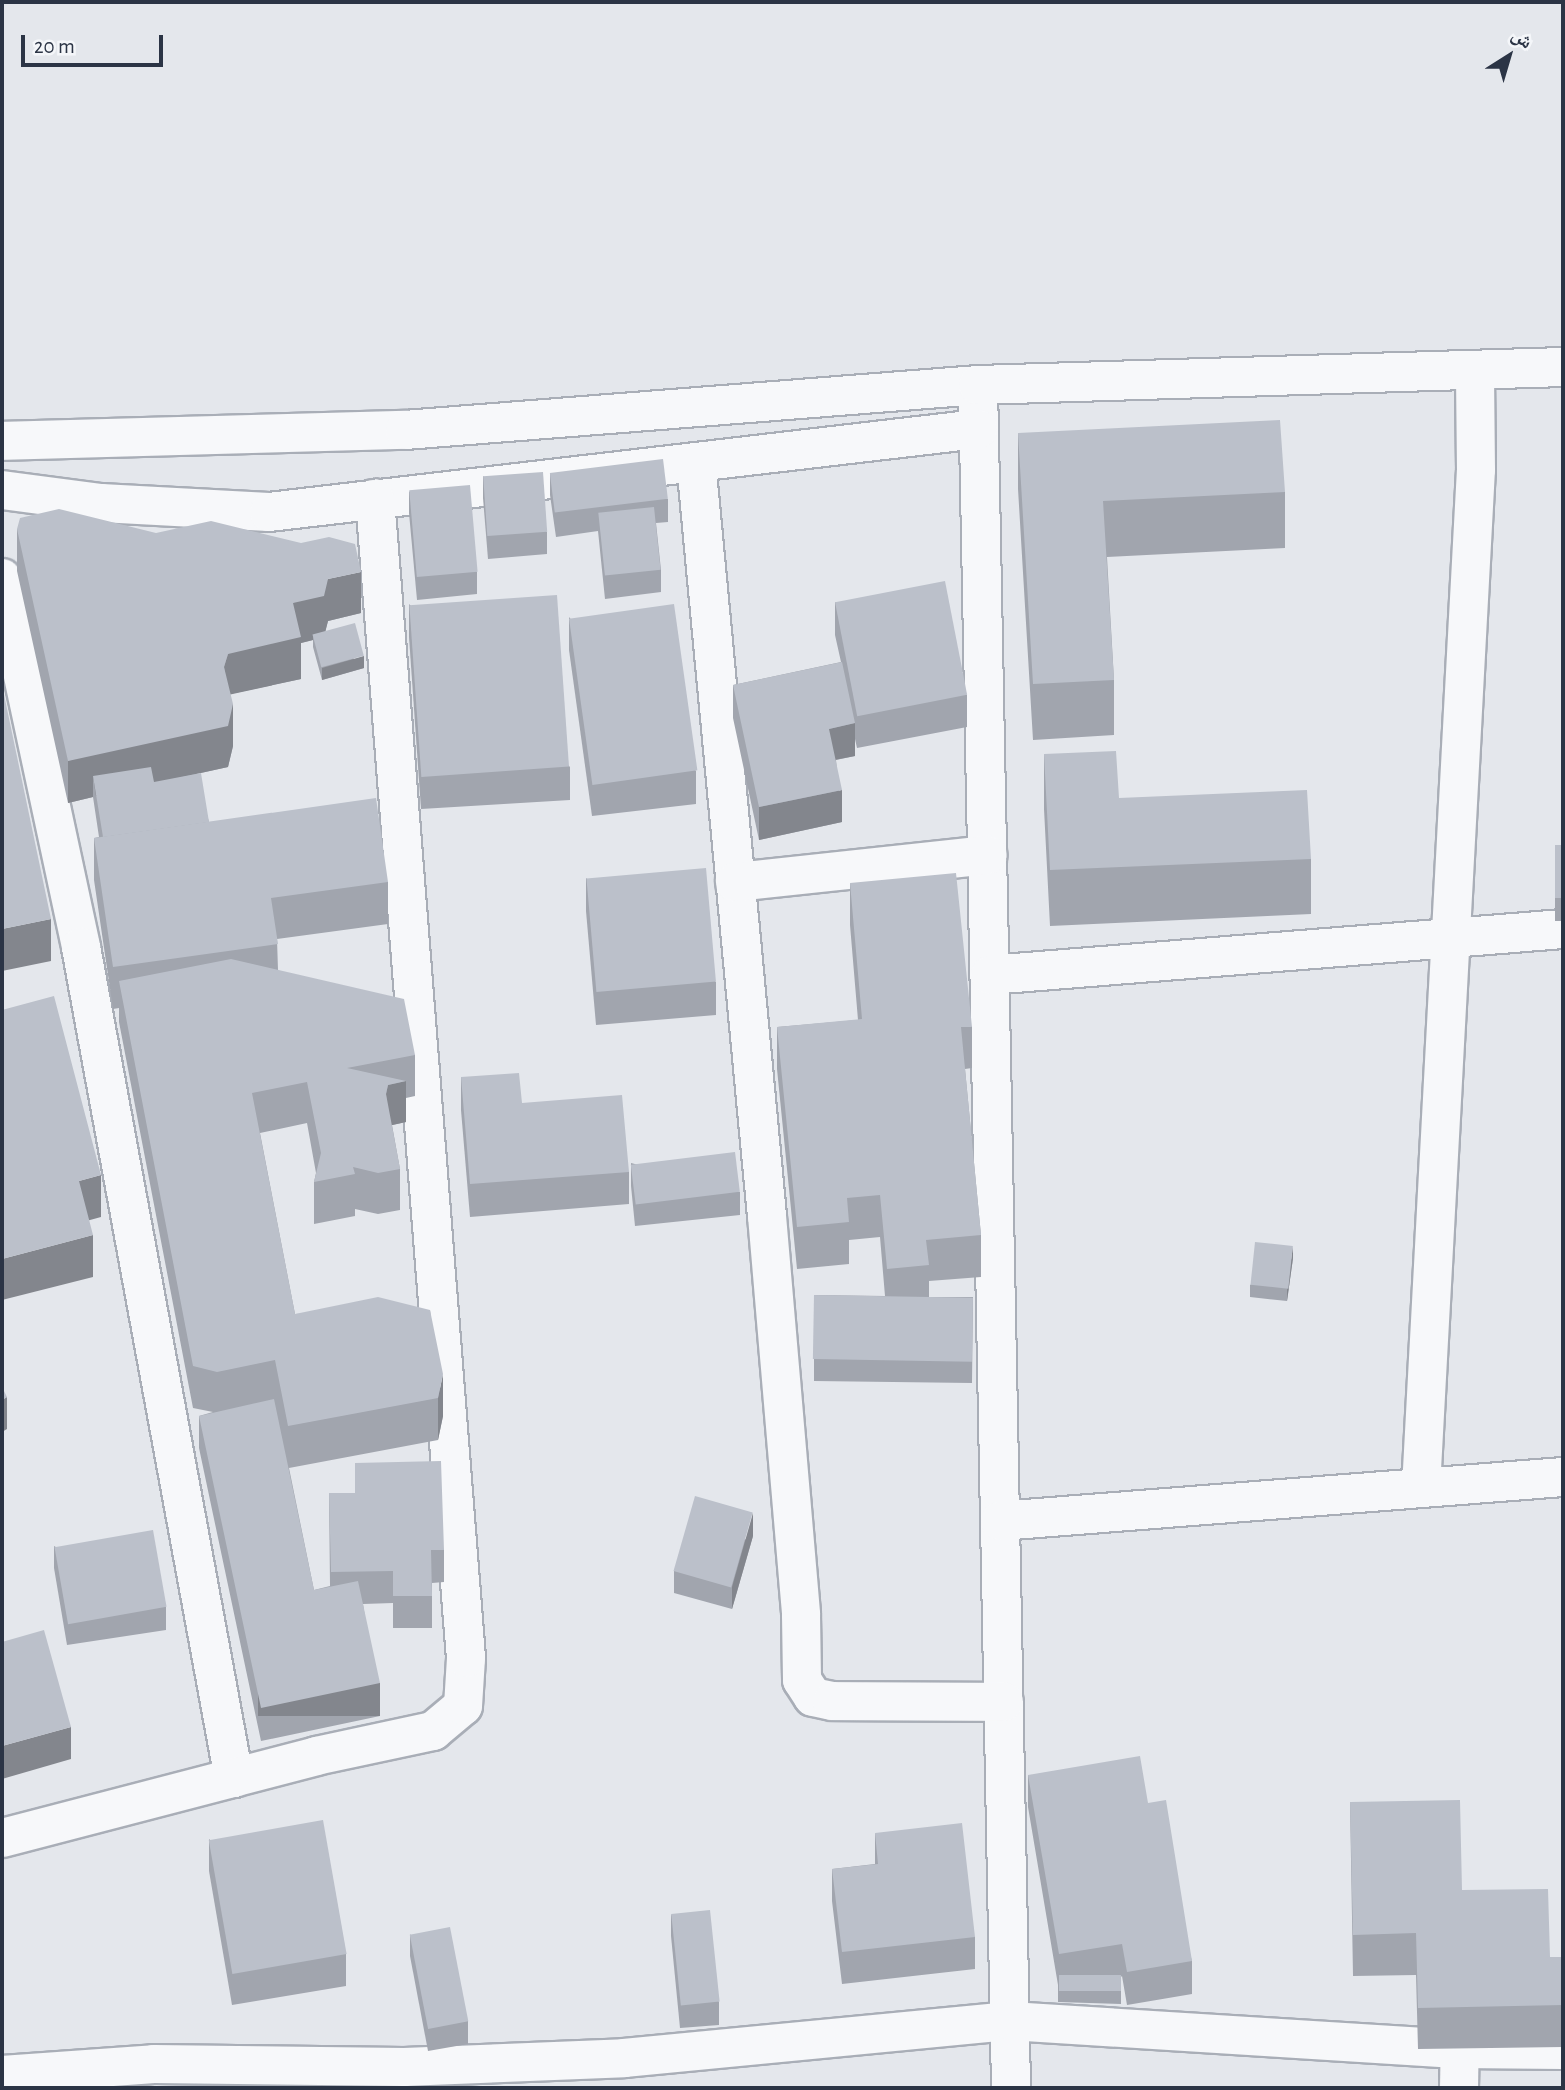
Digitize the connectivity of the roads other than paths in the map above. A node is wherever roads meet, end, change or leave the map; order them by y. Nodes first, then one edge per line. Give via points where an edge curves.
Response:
1 (1563, 367) edge
2 (1475, 372) junction
3 (978, 385) junction
4 (978, 429) junction
5 (2, 441) edge
6 (696, 462) junction
7 (2, 490) edge
8 (375, 499) junction
9 (2, 578) edge
10 (988, 855) junction
11 (735, 882) junction
12 (1563, 929) edge
13 (122, 937) edge
14 (1449, 940) junction
15 (82, 947) junction
16 (42, 954) edge
17 (990, 975) junction
18 (1563, 1477) edge
19 (1420, 1488) junction
20 (1000, 1521) junction
21 (1004, 1702) junction
22 (234, 1778) junction
23 (2, 1838) edge
24 (1010, 2021) junction
25 (1460, 2049) junction
26 (1563, 2050) edge
27 (626, 2073) edge
28 (2, 2075) edge
29 (155, 2076) edge
30 (405, 2078) edge
31 (1011, 2088) edge
32 (1459, 2088) edge

1 - 2 street
2 - 3 street
2 - 14 street via 1476,470
3 - 4 street
3 - 5 street via 405,430
4 - 6 street
4 - 10 street
6 - 8 street
6 - 11 street
7 - 8 street via 101,503 268,512
8 - 22 street via 389,877 466,1690 463,1706 432,1731
9 - 15 street
10 - 11 street
10 - 17 street
11 - 21 street via 799,1588 803,1680 813,1697 831,1701
12 - 14 street
13 - 15 street
14 - 17 street
14 - 19 street
15 - 16 street
15 - 22 street
17 - 20 street
18 - 19 street
19 - 20 street
20 - 21 street
21 - 24 street
22 - 23 street
24 - 25 street
24 - 27 street
24 - 31 street
25 - 26 street
25 - 32 street
27 - 30 street
28 - 29 street
29 - 30 street

